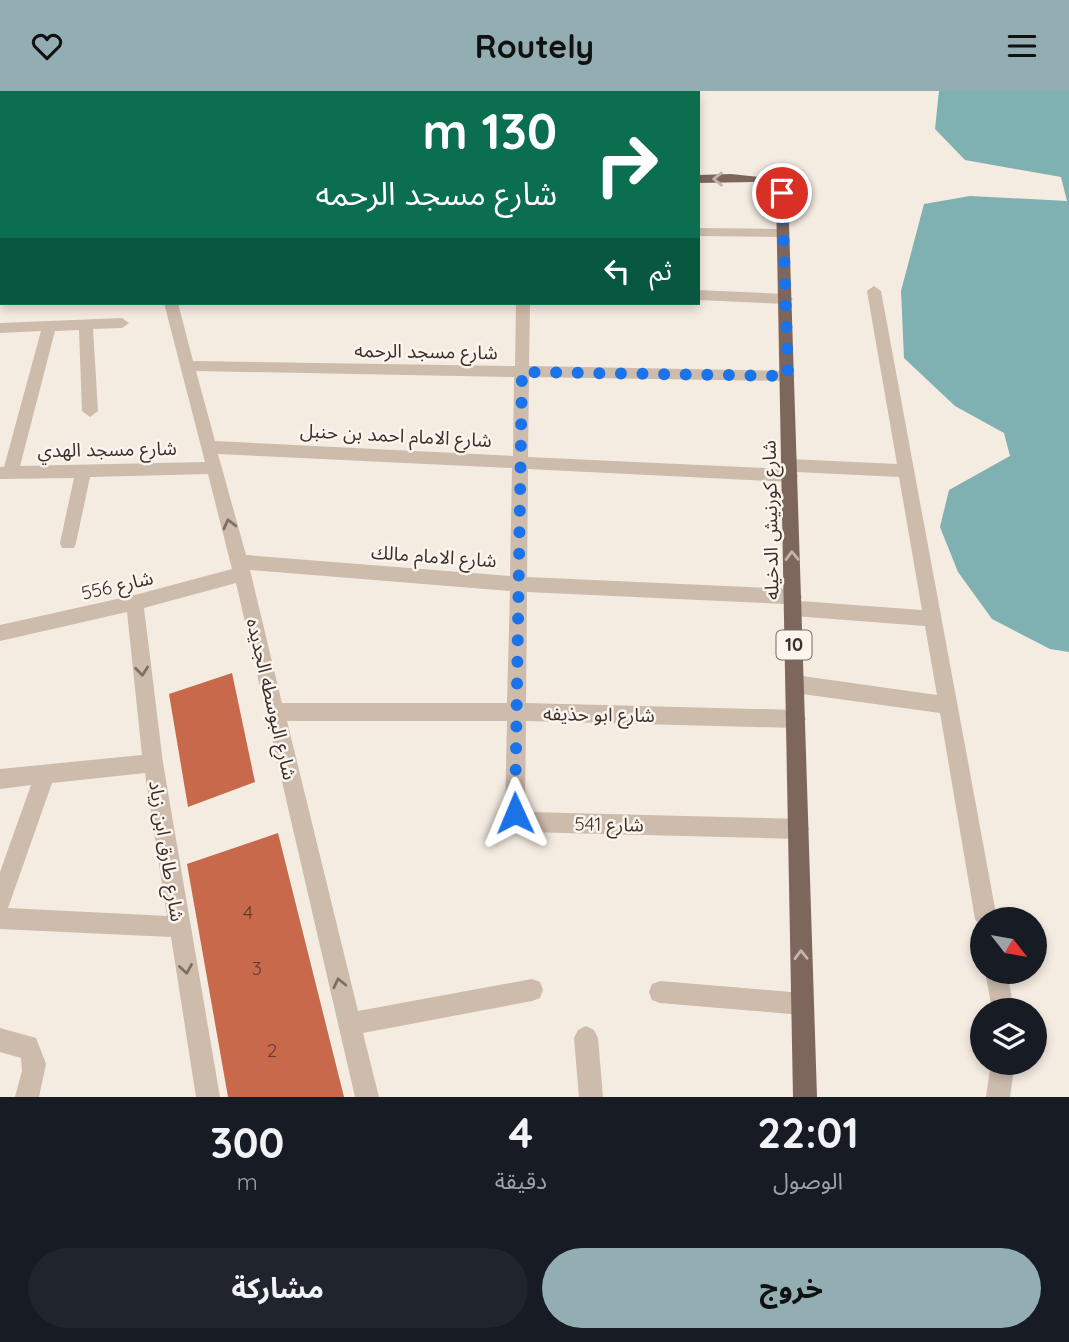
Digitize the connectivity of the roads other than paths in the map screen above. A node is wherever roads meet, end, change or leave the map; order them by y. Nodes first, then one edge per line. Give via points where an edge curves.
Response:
1 (700, 179) edge
2 (700, 232) edge
3 (784, 233) junction
4 (874, 291) dead end
5 (700, 295) edge
6 (786, 299) junction
7 (172, 305) edge
8 (523, 305) edge
9 (122, 323) dead end
10 (86, 325) junction
11 (49, 327) junction
12 (0, 328) edge
13 (189, 366) junction
14 (522, 372) junction
15 (788, 376) junction
16 (90, 411) dead end
17 (209, 447) junction
18 (521, 462) junction
19 (215, 468) junction
20 (84, 470) junction
21 (790, 470) junction
22 (907, 471) junction
23 (5, 473) edge
24 (68, 543) dead end
25 (240, 568) junction
26 (520, 584) junction
27 (793, 602) junction
28 (135, 603) junction
29 (933, 619) junction
30 (0, 633) edge
31 (795, 684) junction
32 (948, 705) junction
33 (275, 712) junction
34 (516, 712) junction
35 (796, 719) junction
36 (153, 763) junction
37 (45, 774) junction
38 (0, 779) edge
39 (799, 828) junction
40 (0, 902) edge
41 (984, 907) edge
42 (0, 918) edge
43 (179, 927) junction
44 (532, 990) dead end
45 (660, 992) dead end
46 (802, 1004) junction
47 (349, 1024) junction
48 (586, 1038) dead end
49 (0, 1040) edge
50 (1001, 1075) edge
51 (27, 1097) edge
52 (208, 1097) edge
53 (367, 1097) edge
54 (591, 1097) edge
55 (805, 1097) edge
56 (998, 1097) edge

3 -> 1 main road, شارع كورنيش الدخيله / 10 via 782,193 772,183 756,178
2 - 3 street
3 - 6 main road, شارع كورنيش الدخيله / 10
4 - 22 street
5 - 6 street
6 - 15 main road, شارع كورنيش الدخيله / 10
7 - 13 street, شارع البوسطه الجديده
8 - 14 street, شارع 541
9 - 10 street
10 - 11 street
10 - 16 street
11 - 12 street
11 - 23 street
13 - 14 street, شارع مسجد الرحمه
13 - 17 street, شارع البوسطه الجديده
14 - 15 street, شارع مسجد الرحمه
14 - 18 street, شارع 541
15 - 21 main road, شارع كورنيش الدخيله / 10
17 - 18 street, شارع الامام احمد بن حنبل
17 - 19 street, شارع البوسطه الجديده
18 - 21 street, شارع الامام احمد بن حنبل
18 - 26 street, شارع 541
19 - 20 street, شارع مسجد الهدي
25 -> 19 street, شارع البوسطه الجديده
20 - 23 street, شارع مسجد الهدي
20 - 24 street
21 - 22 street, شارع الامام احمد بن حنبل
27 -> 21 main road, شارع كورنيش الدخيله / 10
22 - 29 street
25 - 26 street, شارع الامام مالك
25 - 28 street, شارع 556
25 - 33 street, شارع البوسطه الجديده
26 - 27 street, شارع الامام مالك
26 - 34 street, شارع 541
27 - 29 street, شارع الامام مالك
27 - 31 main road, شارع كورنيش الدخيله / 10
28 - 30 street, شارع 556
28 -> 36 street, شارع طارق ابن زياد
29 - 32 street
31 - 32 street
31 - 35 main road, شارع كورنيش الدخيله / 10
32 - 41 street
33 - 34 street, شارع ابو حذيفه
47 -> 33 street, شارع البوسطه الجديده
34 - 35 street, شارع ابو حذيفه
34 - 39 street, شارع 541 via 513,806 524,822
35 - 39 main road, شارع كورنيش الدخيله / 10
36 - 37 street
36 - 43 street, شارع طارق ابن زياد
37 - 38 street
37 - 40 street
46 -> 39 main road, شارع كورنيش الدخيله / 10
42 - 43 street
43 -> 52 street, شارع طارق ابن زياد
44 - 47 street
45 - 46 street
46 - 55 main road, شارع كورنيش الدخيله / 10
47 - 53 street, شارع البوسطه الجديده
48 - 54 street
49 - 51 street via 28,1046 34,1055
50 - 56 street

